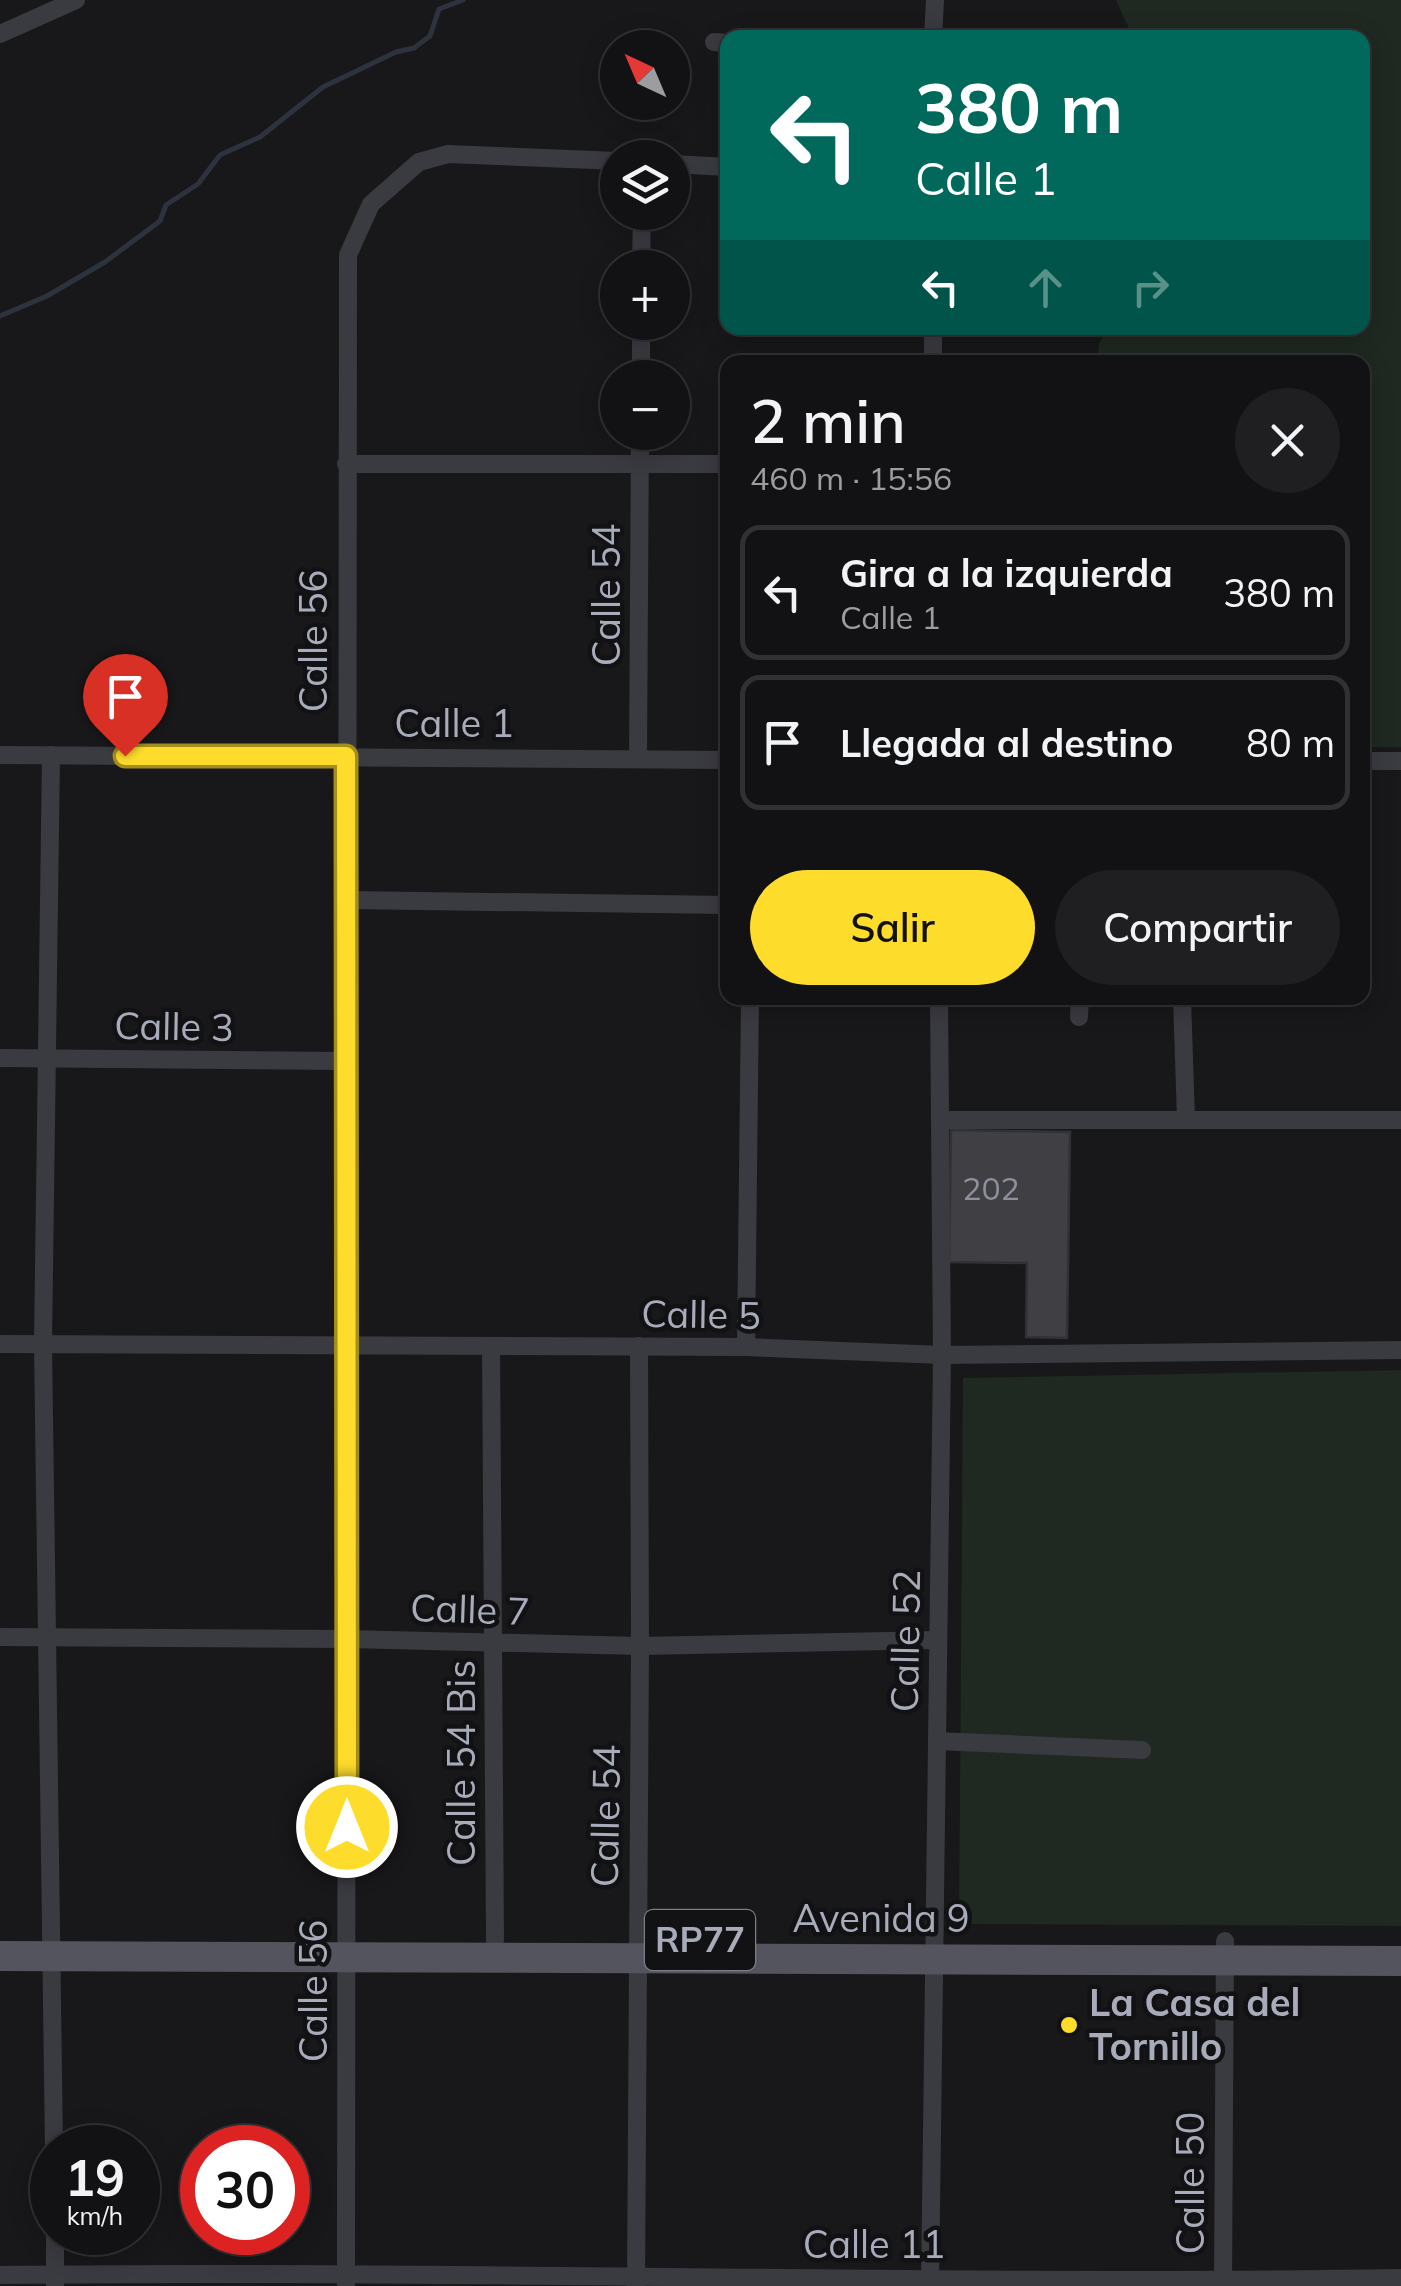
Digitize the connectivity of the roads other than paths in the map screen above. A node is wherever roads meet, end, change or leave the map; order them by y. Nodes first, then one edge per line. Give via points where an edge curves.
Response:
1 (76, 0) edge
2 (935, 0) edge
3 (30, 10) edge
4 (934, 30) edge
5 (0, 34) edge
6 (600, 161) edge
7 (690, 165) edge
8 (720, 166) edge
9 (640, 450) edge
10 (346, 464) junction
11 (640, 464) junction
12 (720, 464) edge
13 (0, 755) edge
14 (51, 755) junction
15 (346, 756) junction
16 (638, 758) junction
17 (720, 760) edge
18 (1370, 760) edge
19 (1401, 761) edge
20 (347, 900) junction
21 (720, 905) edge
22 (750, 1005) edge
23 (939, 1005) edge
24 (1182, 1005) edge
25 (0, 1058) edge
26 (47, 1058) junction
27 (347, 1061) junction
28 (1186, 1119) junction
29 (943, 1120) junction
30 (1401, 1120) edge
31 (0, 1344) edge
32 (43, 1344) junction
33 (348, 1345) junction
34 (491, 1346) junction
35 (638, 1346) junction
36 (746, 1346) junction
37 (1401, 1350) edge
38 (942, 1354) junction
39 (0, 1637) edge
40 (46, 1639) junction
41 (348, 1639) junction
42 (938, 1640) junction
43 (494, 1645) junction
44 (640, 1646) junction
45 (937, 1740) junction
46 (1142, 1750) dead end
47 (0, 1939) edge
48 (496, 1940) junction
49 (1401, 1941) edge
50 (53, 1948) junction
51 (347, 1948) junction
52 (638, 1949) junction
53 (934, 1950) junction
54 (1225, 1950) junction
55 (0, 1956) edge
56 (1401, 1961) edge
57 (54, 2125) edge
58 (54, 2255) edge
59 (0, 2275) edge
60 (1401, 2278) edge
61 (55, 2280) edge
62 (346, 2281) edge
63 (930, 2281) edge
64 (636, 2282) edge
65 (1223, 2283) edge

1 - 3 street
2 - 4 street
3 - 5 street
6 - 10 street, Calle 56 via 448,154 419,162 371,204 348,255
7 - 8 street
9 - 11 street, Calle 54
10 - 11 street
10 - 15 street, Calle 56
11 - 12 street
11 - 16 street, Calle 54
13 - 14 street, Calle 1
14 - 15 street, Calle 1
14 - 26 street
15 - 16 street, Calle 1
15 - 20 street, Calle 56
16 - 17 street, Calle 1
18 - 19 street
20 - 21 street
20 - 27 street, Calle 56
22 - 36 street
23 - 29 street, Calle 52
24 - 28 street
25 - 26 street, Calle 3
26 - 27 street, Calle 3
26 - 32 street
27 - 33 street, Calle 56
28 - 29 street
28 - 30 street
29 - 38 street, Calle 52
31 - 32 street, Calle 5
32 - 33 street, Calle 5
32 - 40 street
33 - 34 street, Calle 5
33 - 41 street, Calle 56
34 - 35 street, Calle 5
34 - 43 street, Calle 54 Bis
35 - 36 street, Calle 5
35 - 44 street, Calle 54
36 - 38 street, Calle 5
37 - 38 street, Calle 5
38 - 42 street, Calle 52
39 - 40 street, Calle 7
40 - 41 street, Calle 7
40 - 50 street
41 - 43 street, Calle 7
41 - 51 street, Calle 56
42 - 44 street, Calle 7
42 - 45 street, Calle 52
43 - 44 street, Calle 7
43 - 48 street, Calle 54 Bis
44 - 52 street, Calle 54
45 - 46 street
45 - 53 street, Calle 52
47 - 50 main road, Avenida 9 / RP77
48 - 51 main road, Avenida 9 / RP77
48 - 52 main road, Avenida 9 / RP77
49 - 54 main road, Avenida 9 / RP77
50 - 51 main road, Avenida 9 / RP77
50 - 55 main road, Avenida 9 / RP77
50 - 57 street
51 - 52 main road, Avenida 9 / RP77
51 - 62 street, Calle 56
52 - 53 main road, Avenida 9 / RP77
52 - 64 street, Calle 54
53 - 54 main road, Avenida 9 / RP77
53 - 63 street, Calle 52
54 - 56 main road, Avenida 9 / RP77
54 - 65 street, Calle 50
58 - 61 street
59 - 61 street, Calle 11
60 - 65 street, Calle 11
61 - 62 street, Calle 11
62 - 64 street, Calle 11
63 - 64 street, Calle 11
63 - 65 street, Calle 11

